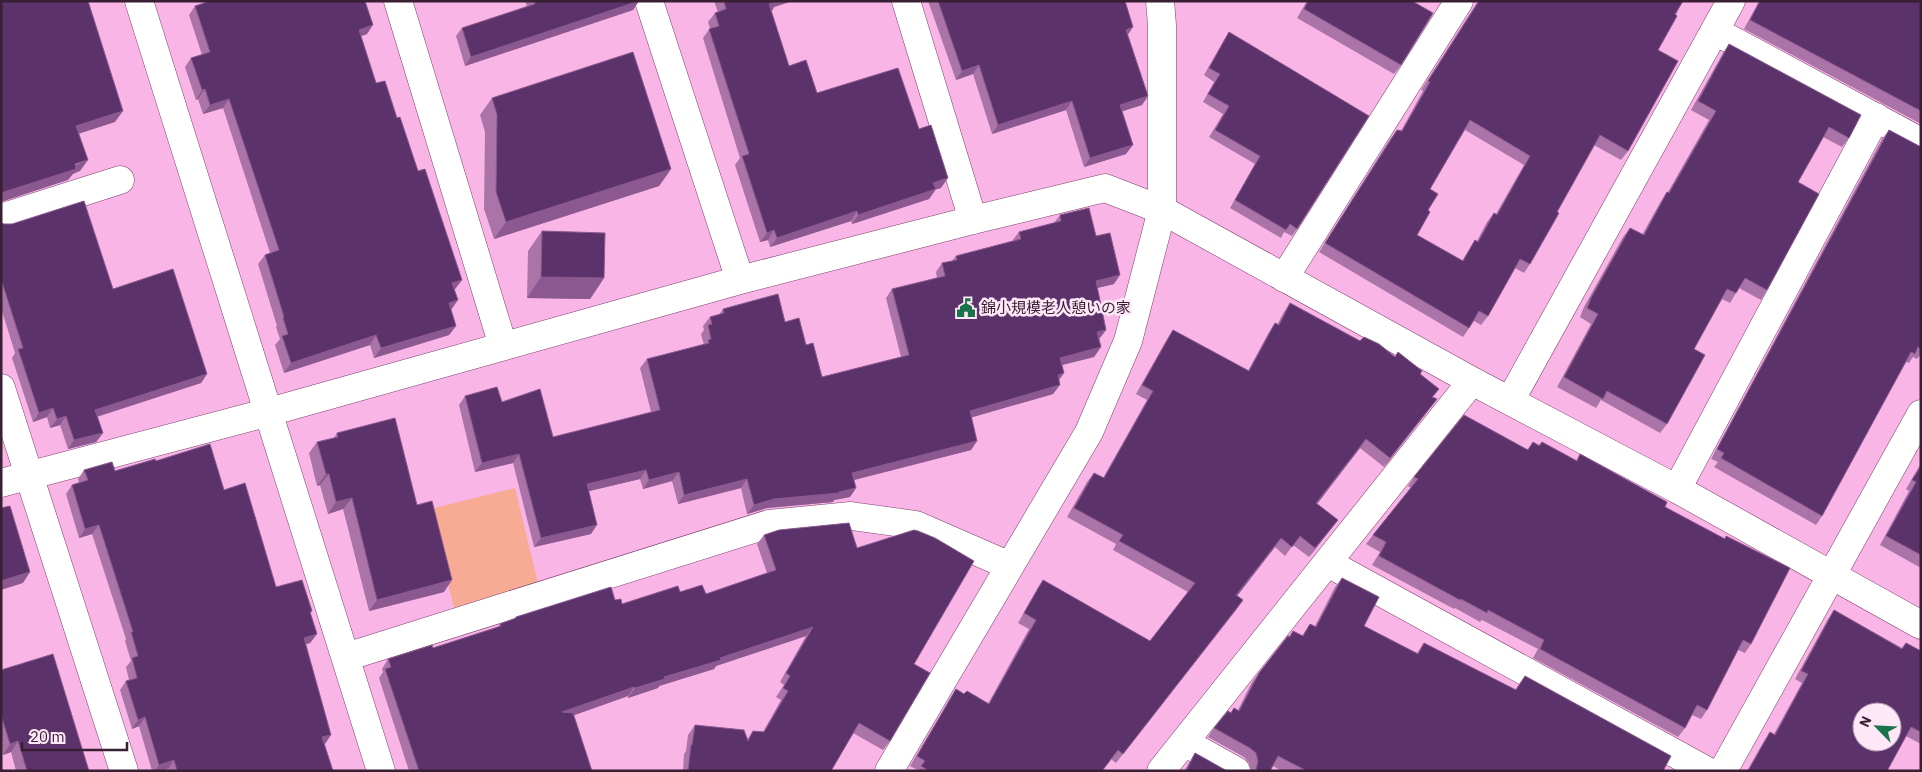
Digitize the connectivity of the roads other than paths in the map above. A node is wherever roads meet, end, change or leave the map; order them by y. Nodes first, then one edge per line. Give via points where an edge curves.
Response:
1 (139, 1) edge
2 (398, 1) edge
3 (649, 1) edge
4 (906, 1) edge
5 (1160, 1) edge
6 (1459, 1) edge
7 (1731, 1) edge
8 (1715, 31) junction
9 (1876, 117) junction
10 (1921, 142) edge
11 (120, 180) dead end
12 (1162, 210) junction
13 (1, 218) edge
14 (973, 220) junction
15 (1284, 278) junction
16 (740, 280) junction
17 (503, 346) junction
18 (1472, 381) junction
19 (1, 388) edge
20 (1510, 401) junction
21 (269, 412) junction
22 (1921, 414) edge
23 (28, 475) junction
24 (1, 483) edge
25 (1676, 489) junction
26 (1328, 563) junction
27 (1010, 566) junction
28 (1831, 576) junction
29 (1921, 625) edge
30 (346, 657) junction
31 (1184, 742) junction
32 (124, 771) edge
33 (381, 771) edge
34 (889, 771) edge
35 (1161, 771) edge
36 (1236, 771) edge
37 (1707, 771) edge
38 (1723, 771) edge

1 - 21 street
2 - 17 street
3 - 16 street
4 - 14 street
5 - 12 street
6 - 15 street
7 - 8 street
8 - 9 street
8 - 20 street
9 - 10 street
9 - 25 street
11 - 13 street
12 - 14 street via 1105,188
12 - 15 street
12 - 27 street via 1131,332 1089,432
14 - 16 street
15 - 18 street
16 - 17 street
17 - 21 street
18 - 20 street
18 - 26 street
19 - 23 street
20 - 25 street
21 - 23 street
21 - 30 street
22 - 28 street
23 - 24 street
23 - 32 street
25 - 28 street
26 - 31 street
26 - 37 street
27 - 30 street via 916,525 851,516 769,524
27 - 34 street
28 - 29 street
28 - 38 street
30 - 33 street
31 - 35 street
31 - 36 street

